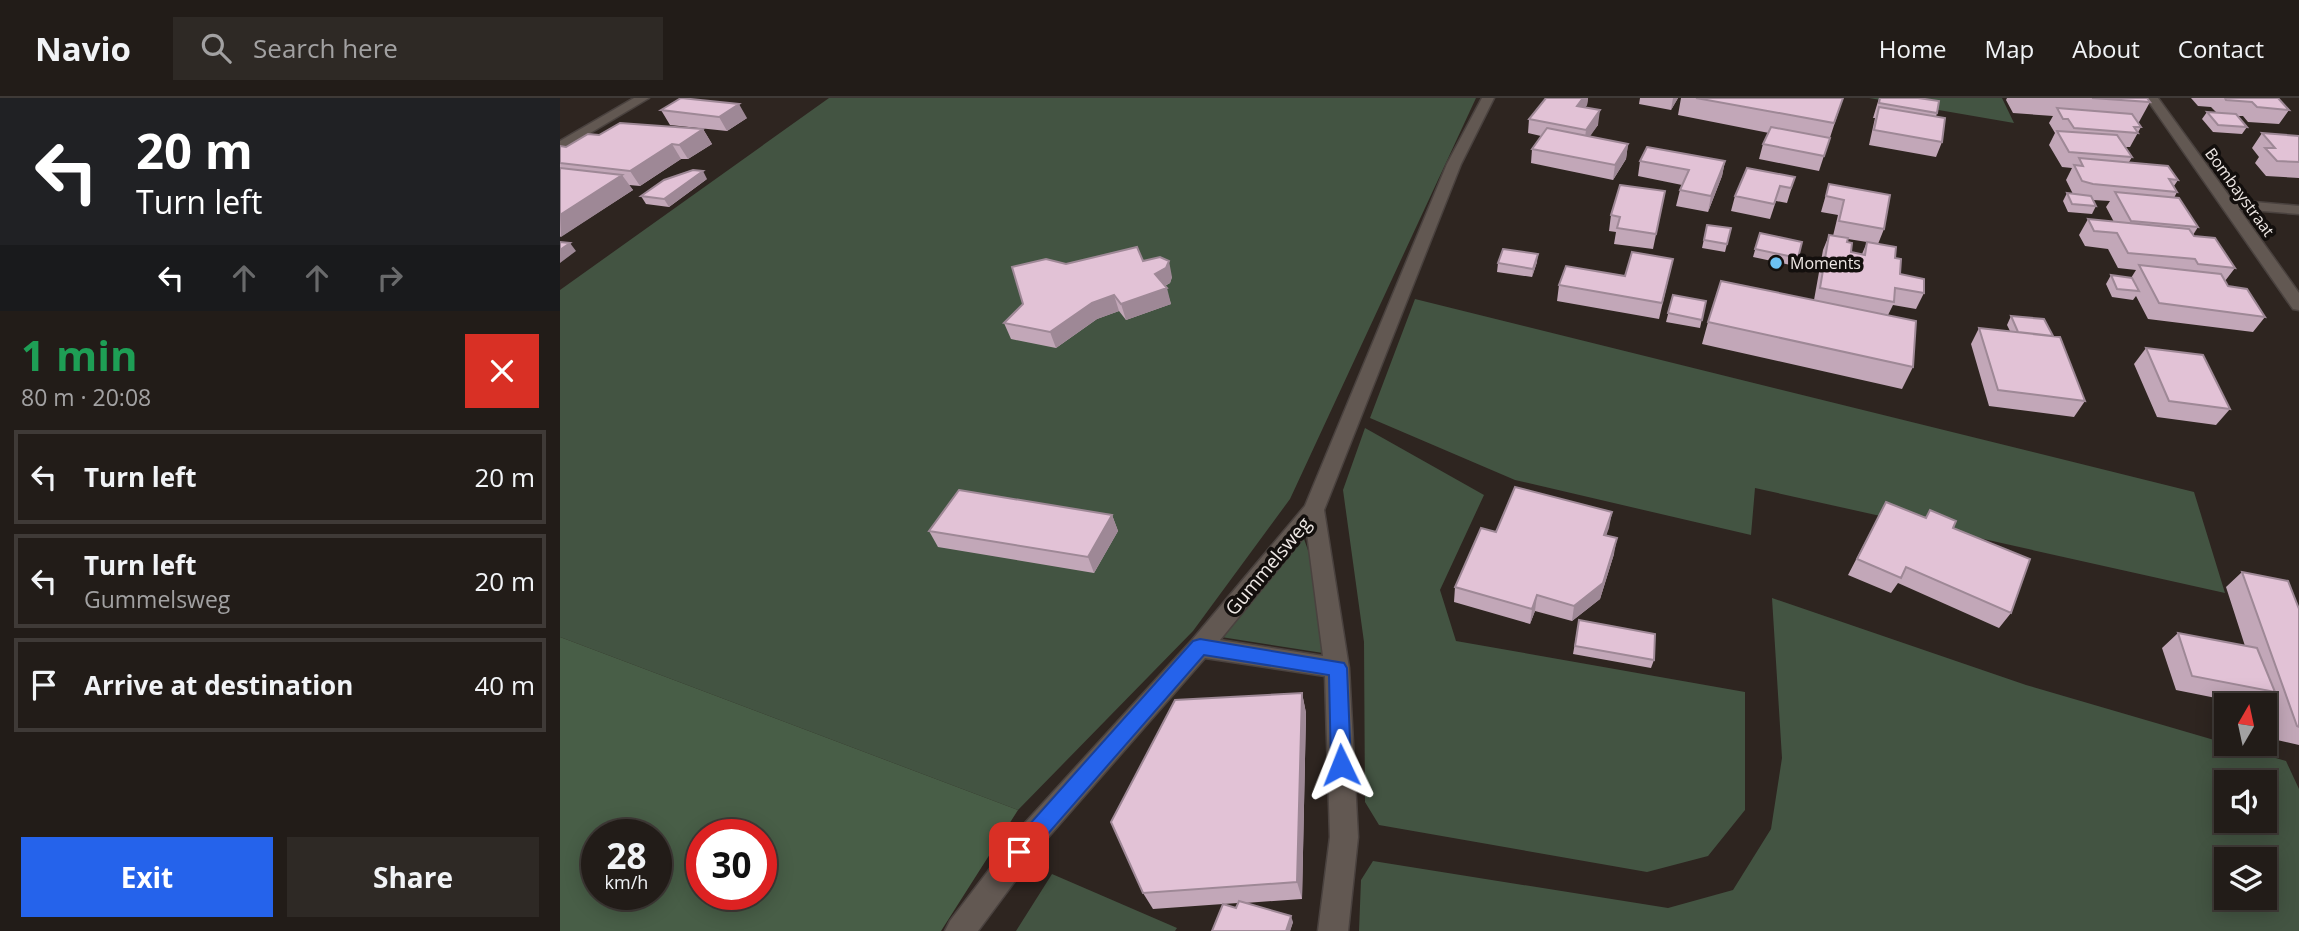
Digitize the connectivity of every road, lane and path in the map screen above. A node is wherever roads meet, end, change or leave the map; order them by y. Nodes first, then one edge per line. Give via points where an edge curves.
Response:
1 (642, 98) edge
2 (1488, 98) edge
3 (2152, 98) edge
4 (560, 147) edge
5 (2227, 204) junction
6 (2299, 210) edge
7 (2299, 305) edge
8 (1314, 510) junction
9 (1200, 647) junction
10 (1338, 668) junction
11 (960, 931) edge
12 (1333, 931) edge

1 - 4 street
2 - 8 street, Gummelsweg via 1454,164
3 - 5 street, Bombaystraat
5 - 6 street
5 - 7 street, Bombaystraat
8 - 9 street, Gummelsweg
8 - 10 street
9 - 10 street
9 - 11 street, Gummelsweg via 1034,833
10 - 12 street via 1344,837

